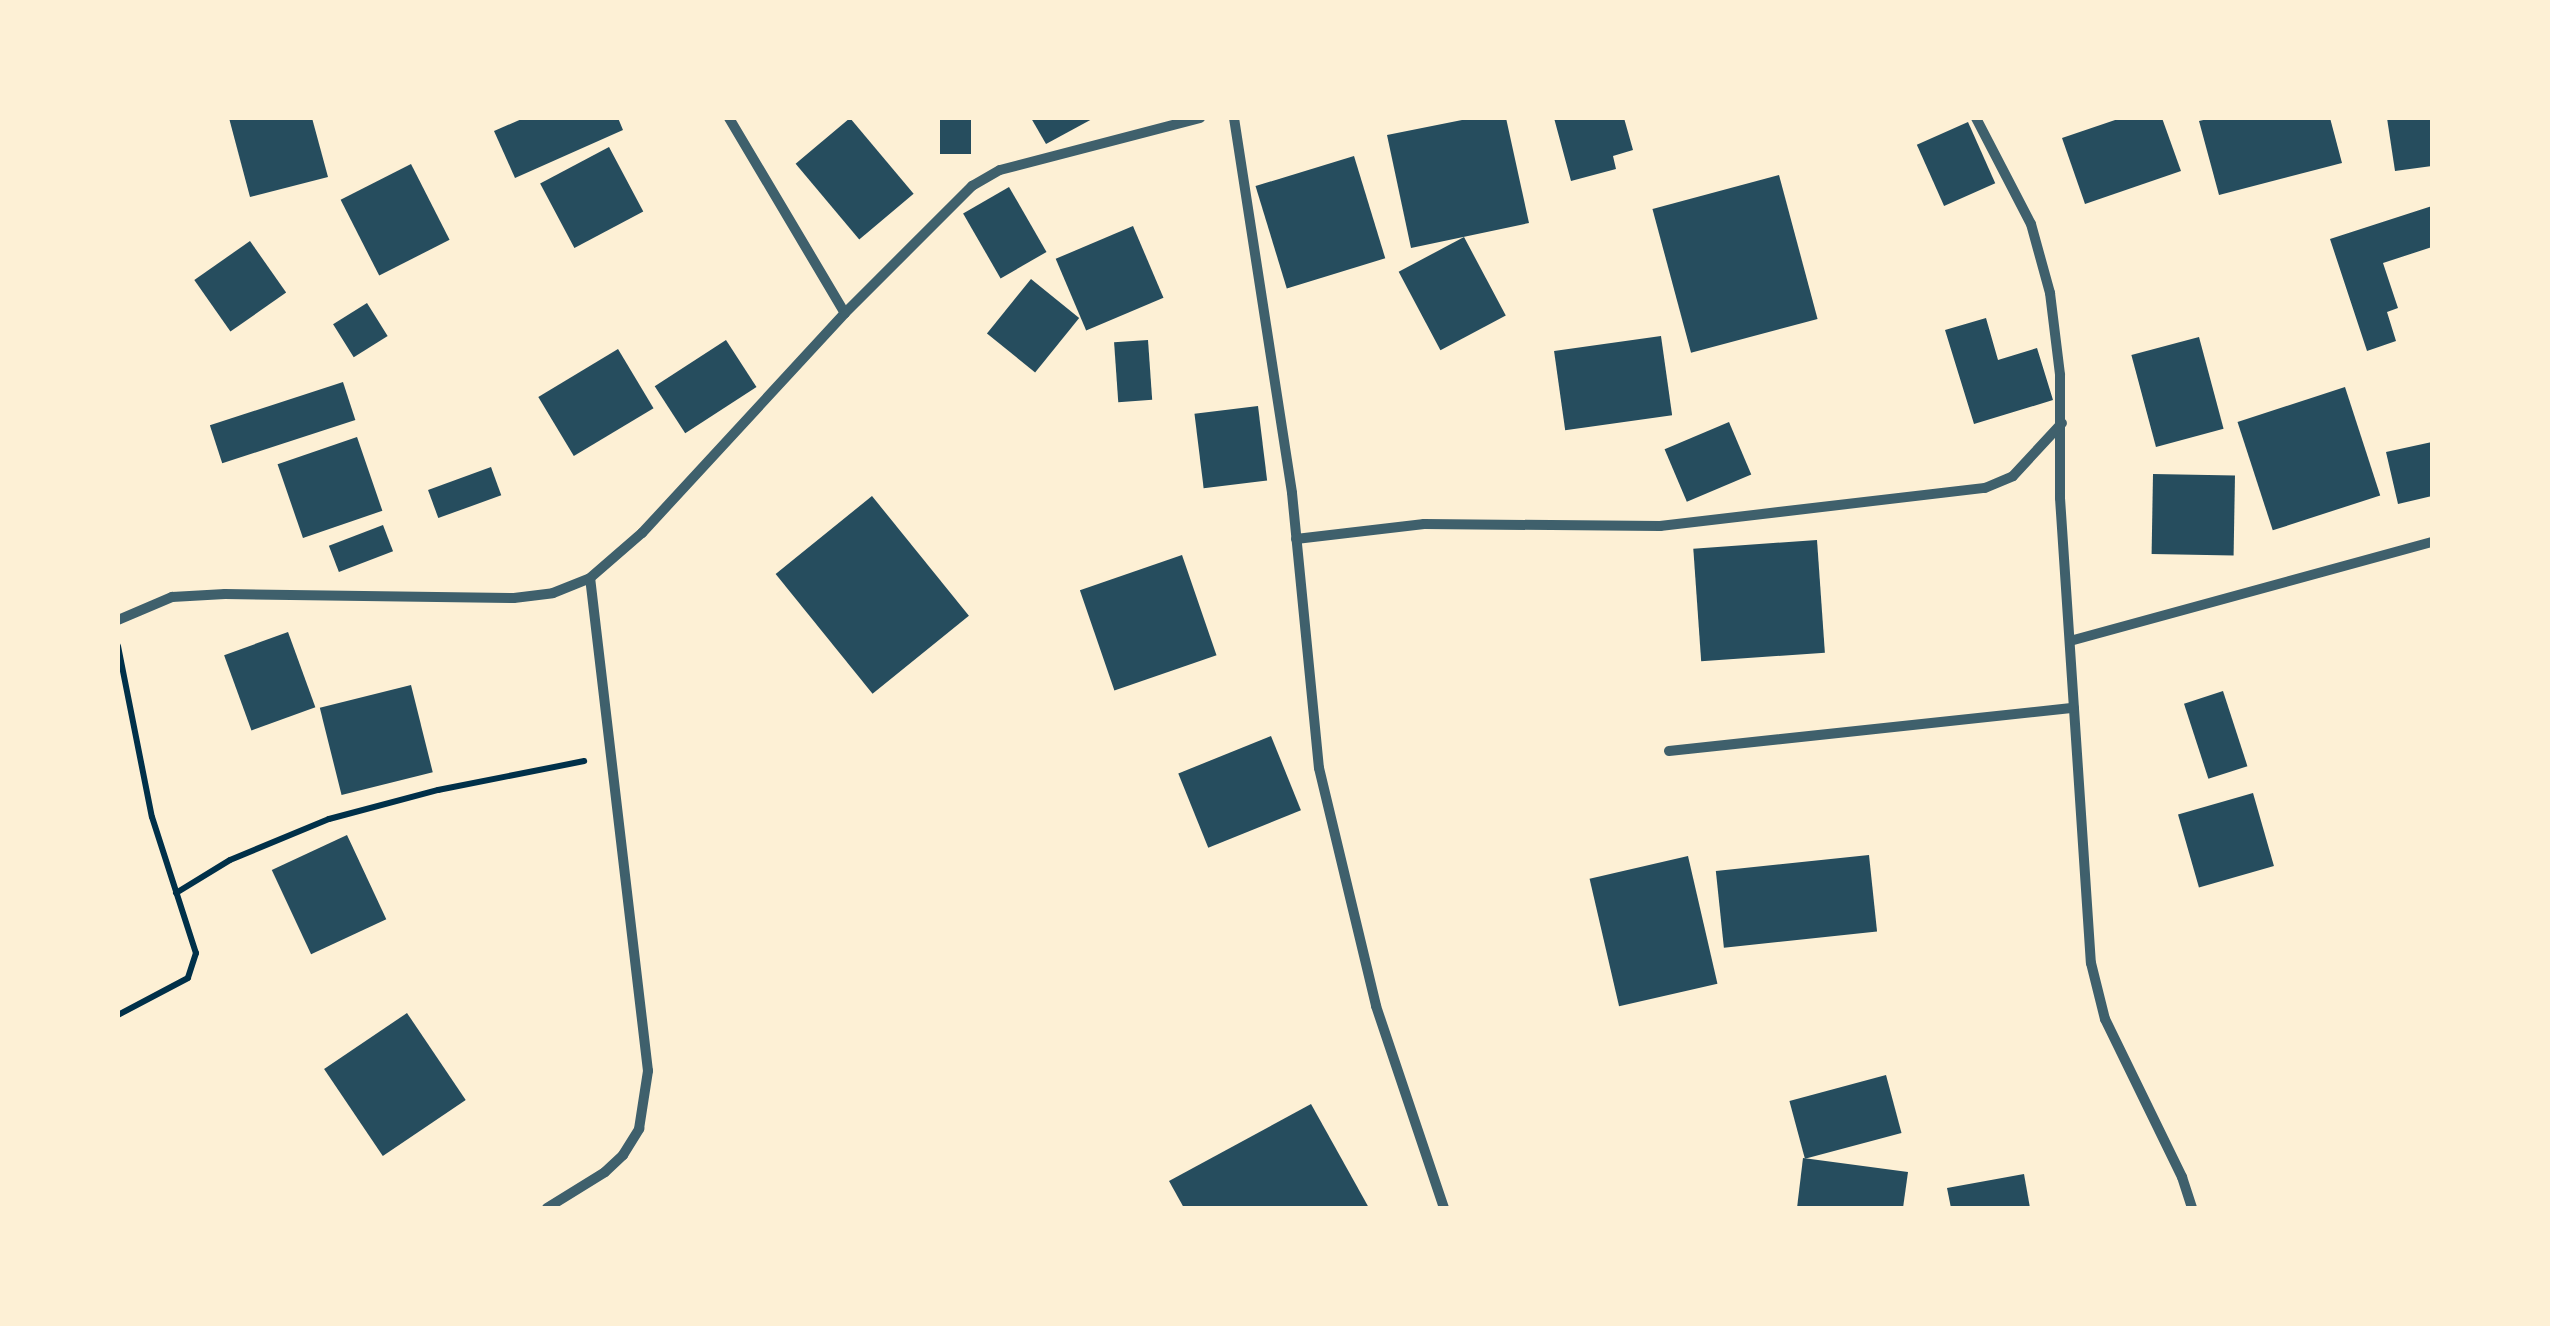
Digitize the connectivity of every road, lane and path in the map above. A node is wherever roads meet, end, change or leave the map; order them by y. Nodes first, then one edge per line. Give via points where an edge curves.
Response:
1 (729, 118) edge
2 (1200, 118) edge
3 (1234, 118) edge
4 (1976, 118) edge
5 (845, 313) junction
6 (2062, 423) junction
7 (1296, 539) junction
8 (2432, 542) edge
9 (590, 578) junction
10 (118, 620) edge
11 (2070, 641) junction
12 (118, 646) edge
13 (2074, 708) junction
14 (1669, 751) dead end
15 (610, 756) junction
16 (176, 892) junction
17 (118, 1014) edge
18 (547, 1208) edge
19 (1444, 1208) edge
20 (2192, 1208) edge

1 - 5 street
2 - 5 street via 1000,170 944,211
3 - 7 street
4 - 6 street via 2030,224 2050,293
5 - 9 street via 642,533
6 - 7 street via 2001,483 1947,494 1660,526 1424,524
6 - 11 street
7 - 19 street via 1314,729 1332,830 1376,1006
8 - 11 street
9 - 10 street via 514,598 172,598
9 - 15 street
11 - 13 street
12 - 16 path via 152,817
13 - 14 street
13 - 20 street via 2091,962 2105,1019
15 - 16 path via 329,819 230,860
15 - 18 street via 648,1072 645,1106 623,1155
16 - 17 path via 196,954 193,973

